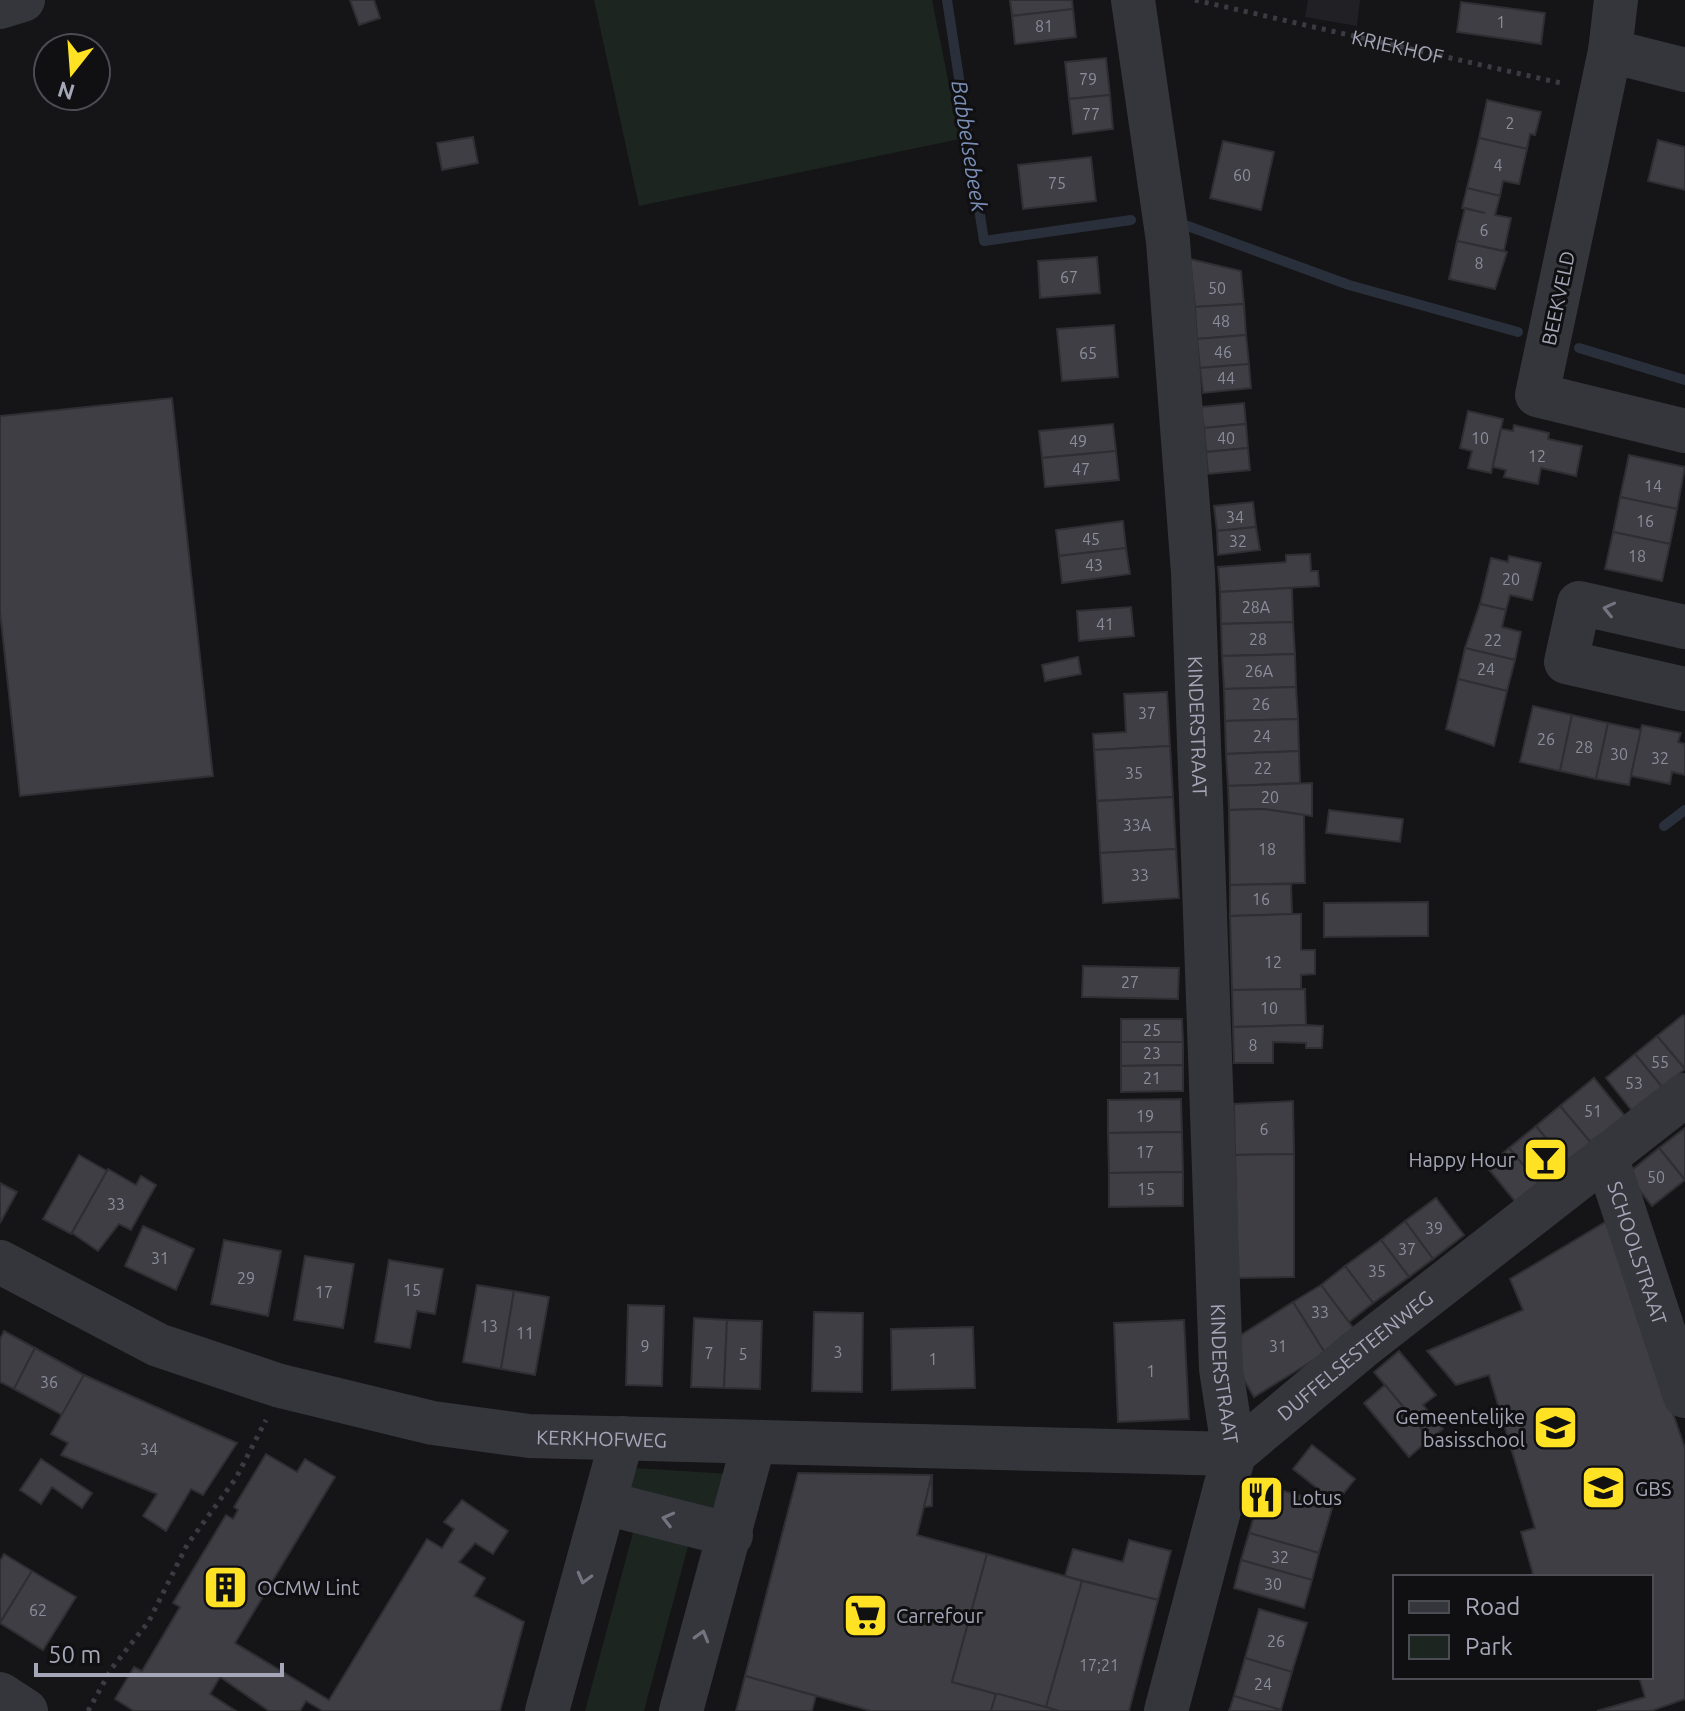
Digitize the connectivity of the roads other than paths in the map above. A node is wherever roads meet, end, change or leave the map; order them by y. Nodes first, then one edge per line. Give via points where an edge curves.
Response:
1 (23, 0) edge
2 (1133, 0) edge
3 (1616, 0) edge
4 (0, 7) edge
5 (1606, 70) junction
6 (1685, 70) edge
7 (1685, 431) edge
8 (1685, 627) edge
9 (1685, 689) edge
10 (1685, 1095) edge
11 (1606, 1156) junction
12 (0, 1262) edge
13 (1685, 1396) edge
14 (622, 1438) junction
15 (754, 1442) junction
16 (1234, 1454) junction
17 (605, 1503) junction
18 (731, 1535) junction
19 (0, 1694) edge
20 (26, 1711) edge
21 (547, 1711) edge
22 (681, 1711) edge
23 (1166, 1711) edge

1 - 4 street
2 - 16 street, KINDERSTRAAT via 1168,241 1193,573 1221,1369
3 - 5 street
5 - 6 street
5 - 7 street, BEEKVELD via 1537,395
8 -> 9 street via 1579,603 1566,662
10 - 11 street, DUFFELSESTEENWEG
11 - 13 street, SCHOOLSTRAAT
11 - 16 street, DUFFELSESTEENWEG
12 - 14 street, KERKHOFWEG via 158,1345 277,1385 433,1423 529,1436
14 - 15 street, KERKHOFWEG
14 - 17 street
15 - 16 street, KERKHOFWEG
15 - 18 street
16 - 23 street
18 -> 17 street
17 -> 21 street
22 -> 18 street
19 - 20 street

